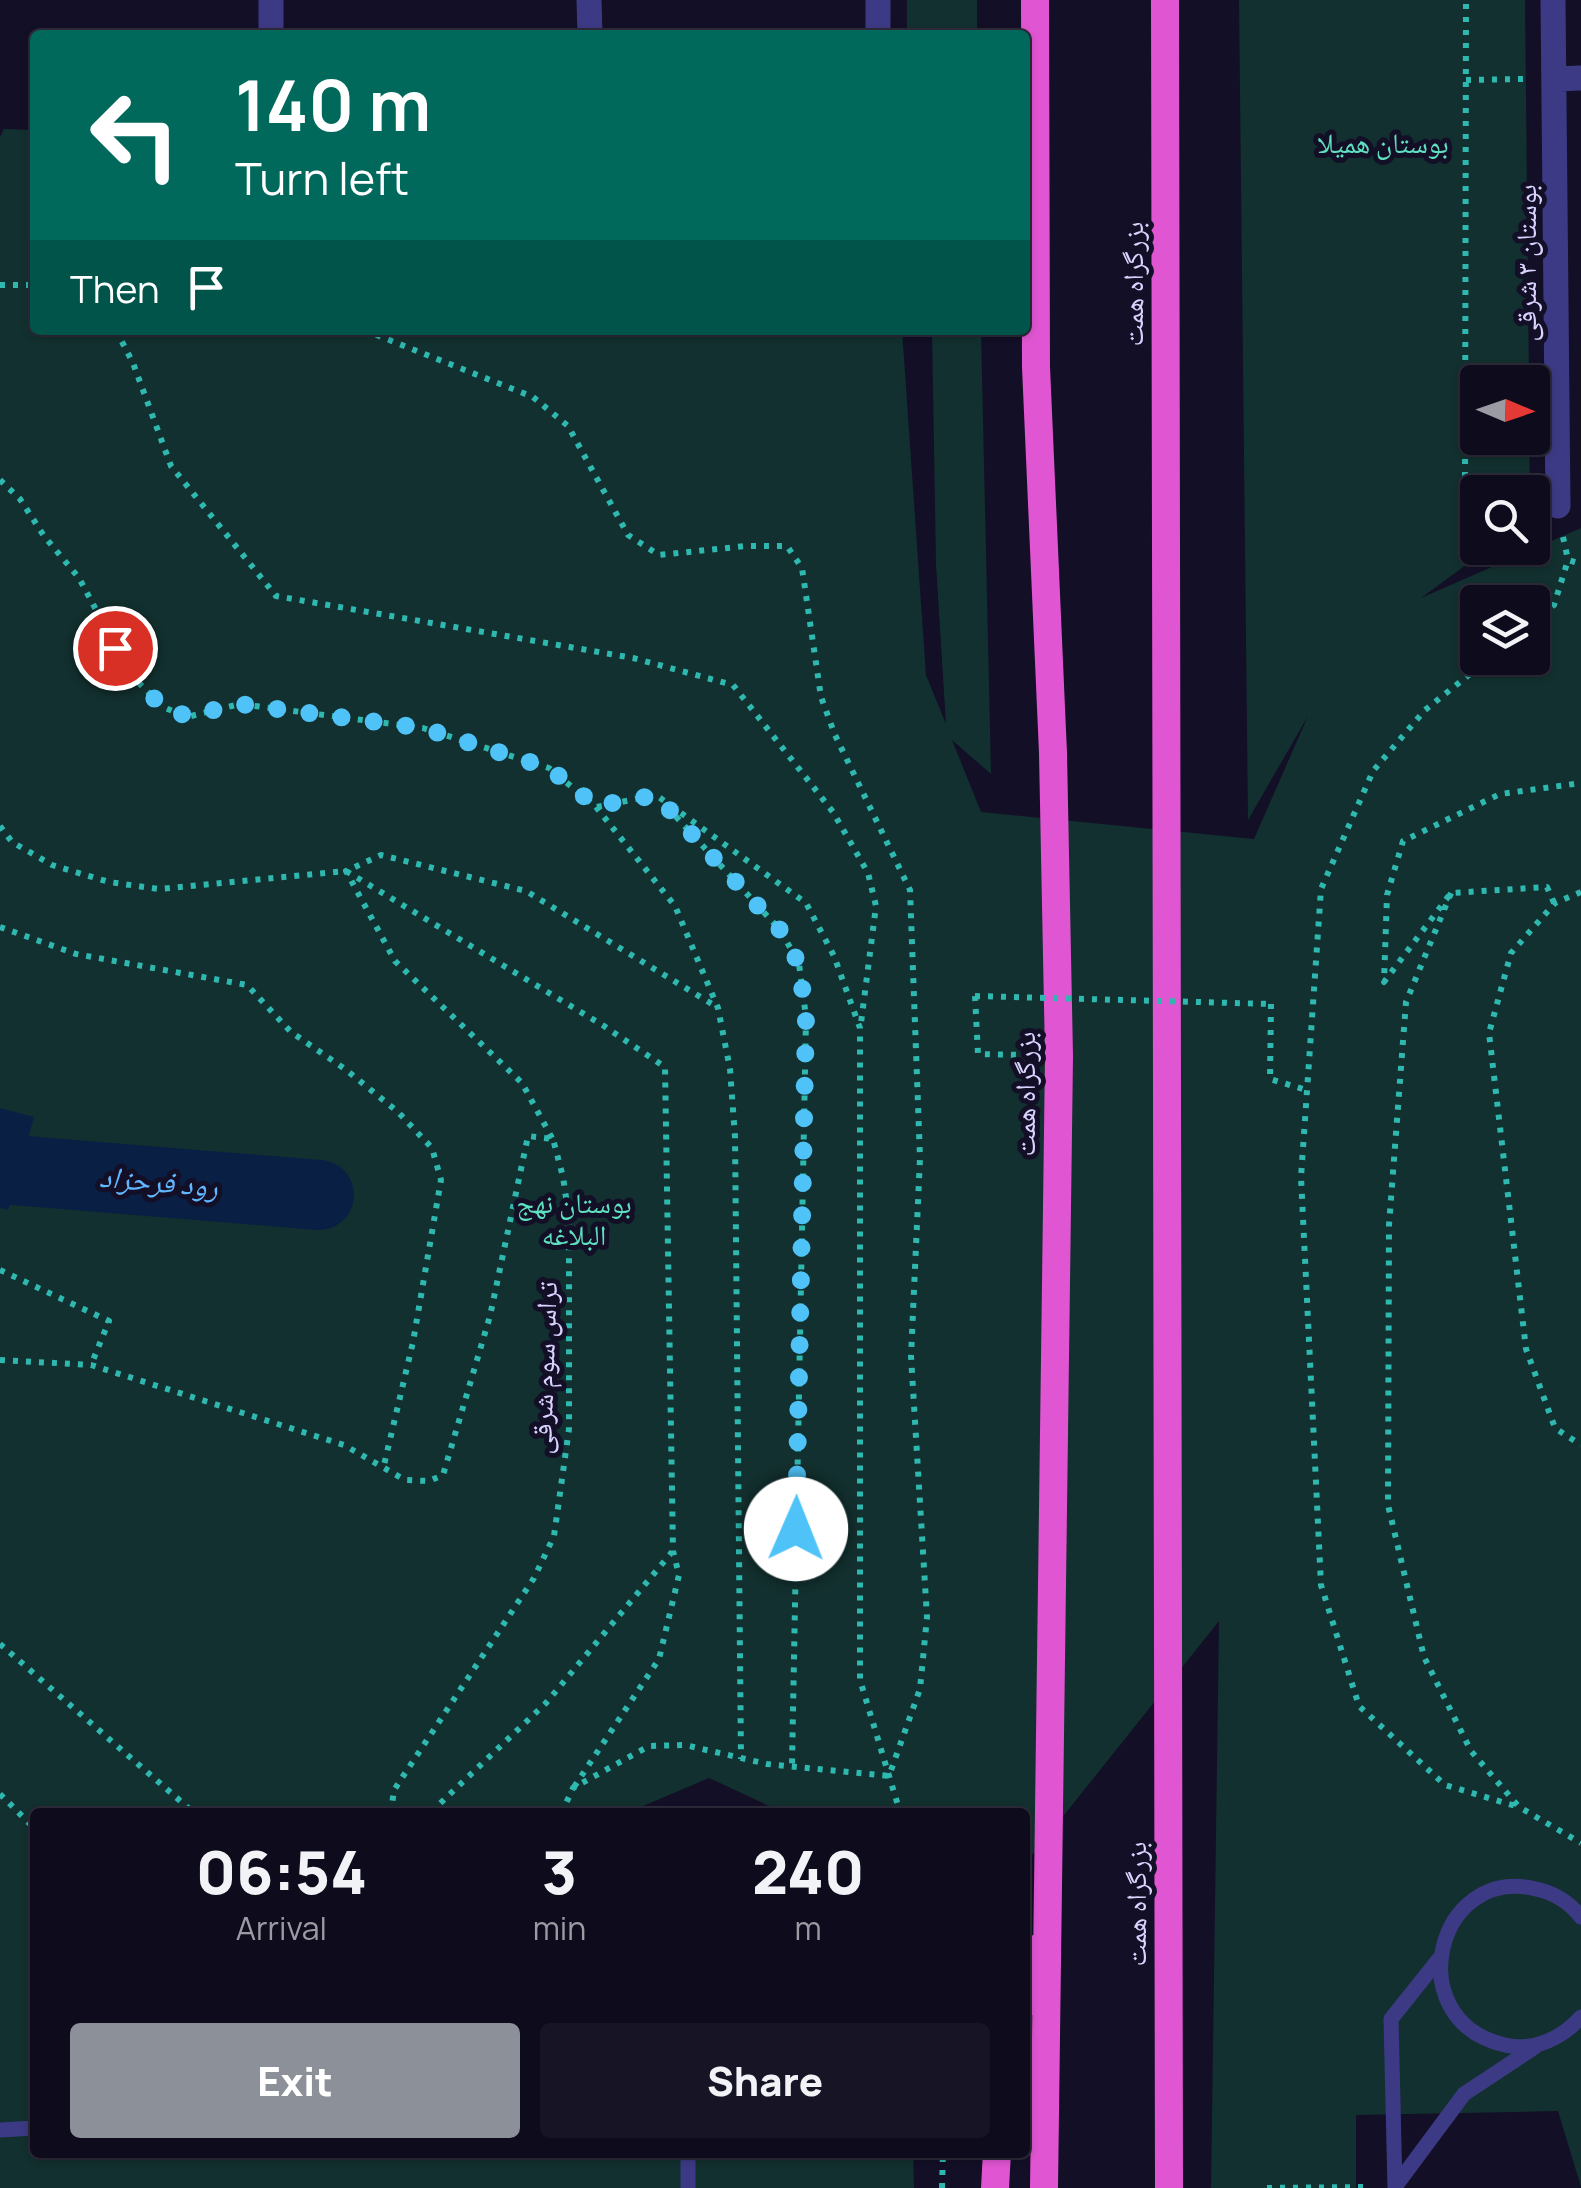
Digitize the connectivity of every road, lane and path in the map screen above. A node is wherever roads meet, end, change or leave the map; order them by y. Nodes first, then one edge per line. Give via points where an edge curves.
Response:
1 (271, 0) edge
2 (590, 0) edge
3 (878, 0) edge
4 (1034, 0) edge
5 (1165, 0) edge
6 (1466, 0) edge
7 (1553, 0) edge
8 (271, 30) edge
9 (590, 30) edge
10 (878, 30) edge
11 (1581, 78) edge
12 (1554, 79) junction
13 (1466, 80) junction
14 (0, 285) edge
15 (30, 285) edge
16 (119, 335) edge
17 (377, 335) edge
18 (1465, 475) edge
19 (0, 480) edge
20 (1558, 506) dead end
21 (1568, 560) dead end
22 (1550, 608) edge
23 (1468, 675) edge
24 (1581, 783) edge
25 (656, 795) junction
26 (596, 806) junction
27 (0, 826) edge
28 (346, 872) junction
29 (1581, 892) edge
30 (1450, 893) junction
31 (1554, 903) junction
32 (0, 927) edge
33 (718, 1008) junction
34 (860, 1028) junction
35 (1059, 1056) junction
36 (1306, 1090) junction
37 (553, 1139) junction
38 (0, 1270) edge
39 (0, 1360) edge
40 (91, 1364) junction
41 (1581, 1445) edge
42 (384, 1466) junction
43 (672, 1551) junction
44 (0, 1644) edge
45 (741, 1759) junction
46 (792, 1766) junction
47 (888, 1776) junction
48 (573, 1788) junction
49 (0, 1794) edge
50 (188, 1808) edge
51 (392, 1808) edge
52 (435, 1808) edge
53 (564, 1808) edge
54 (899, 1808) edge
55 (1519, 1808) junction
56 (30, 1825) edge
57 (1581, 1843) edge
58 (1049, 1874) junction
59 (1551, 1892) junction
60 (1581, 1896) edge
61 (1581, 1917) edge
62 (1440, 1959) junction
63 (1030, 1976) edge
64 (1580, 2019) edge
65 (1537, 2045) junction
66 (30, 2128) edge
67 (0, 2130) edge
68 (688, 2158) edge
69 (943, 2158) edge
70 (996, 2158) edge
71 (688, 2188) edge
72 (942, 2188) edge
73 (994, 2188) edge
74 (1044, 2188) edge
75 (1169, 2188) edge
76 (1267, 2188) edge
77 (1395, 2188) edge

1 - 8 street
2 - 9 street
3 - 10 street
4 - 35 highway, بزرگراه همت via 1036,367
5 - 75 highway, بزرگراه همت
6 - 13 path
7 - 12 street, بوستان ۳ شرقی
11 - 12 street
12 - 13 path
12 - 20 street, بوستان ۳ شرقی
13 - 18 path
14 - 15 path
16 - 34 path via 171,466 276,596 633,658 733,685 833,812 868,872 876,906
17 - 47 path via 533,397 568,426 628,536 659,555 787,546 802,568 821,697 910,890 920,1158 911,1356 927,1617 920,1688
19 - 26 path via 78,578 130,675 163,707 187,716 240,704 423,728 549,768
21 - 22 path
23 - 36 path via 1424,710 1373,772 1321,889
24 - 30 path via 1500,794 1403,841 1387,895 1384,982
25 - 26 path
25 - 34 path via 806,903
25 - 46 path via 781,931 799,964 806,1017
26 - 33 path via 675,906
27 - 28 path via 12,842 52,865 159,889
28 - 33 path via 381,855 526,891
28 - 37 path via 396,961 522,1083
28 - 43 path via 664,1067
29 - 31 path
30 - 31 path via 1547,888
30 - 55 path via 1406,1002 1389,1225 1388,1505 1424,1657 1471,1751
31 - 41 path via 1512,952 1489,1033 1526,1349 1555,1428
32 - 42 path via 76,954 247,985 291,1032 398,1112 432,1148 441,1180
33 - 45 path via 735,1137
34 - 47 path via 860,1680
35 - 36 path, bridge via 978,1054 975,996 1271,1004 1270,1080
35 - 58 highway, بزرگراه همت
36 - 55 path via 1301,1177 1321,1585 1359,1706 1445,1785
37 - 42 path, تراس سوم شرقی via 528,1136 490,1316 443,1475 405,1480
37 - 51 path, تراس سوم شرقی via 569,1218 569,1430 554,1536 534,1578 394,1790
38 - 40 path via 109,1320
39 - 40 path
40 - 42 path via 344,1446
43 - 48 path via 679,1575 658,1659
43 - 52 path via 546,1703
44 - 50 path
45 - 46 path
45 - 48 path via 685,1744 649,1746
46 - 47 path
47 - 54 path
48 - 53 path
49 - 56 path
55 - 57 path
58 - 63 highway
58 - 74 highway, بزرگراه همت
59 - 60 lane
59 - 61 lane
59 - 62 lane via 1526,1886 1478,1897 1445,1935
62 - 65 lane via 1441,1985 1466,2028 1512,2047
62 - 77 lane via 1391,2019
64 - 65 lane
65 - 77 lane via 1464,2094
66 - 67 lane
68 - 71 lane
69 - 72 path
70 - 73 highway
76 - 77 path

